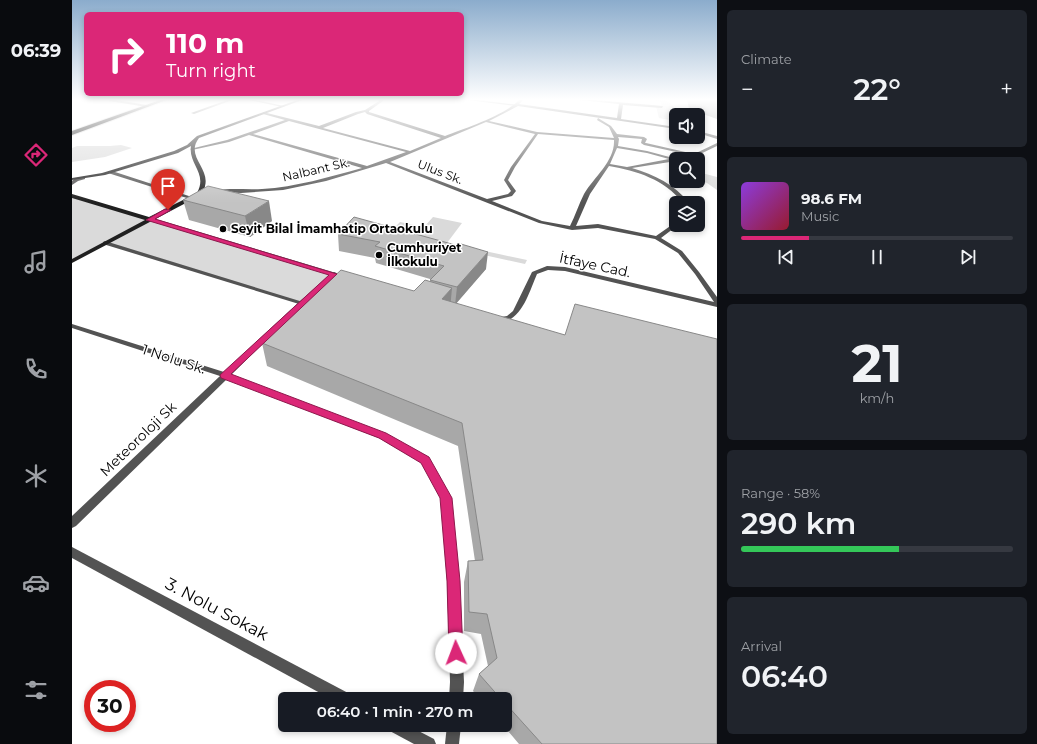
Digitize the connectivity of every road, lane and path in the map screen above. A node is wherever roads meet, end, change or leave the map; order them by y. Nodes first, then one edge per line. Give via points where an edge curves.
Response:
1 (537, 133) edge
2 (206, 134) edge
3 (249, 134) joint
4 (340, 134) edge
5 (432, 134) edge
6 (456, 134) edge
7 (551, 134) edge
8 (614, 134) edge
9 (705, 134) edge
10 (616, 137) junction
11 (446, 138) junction
12 (717, 138) edge
13 (194, 140) junction
14 (717, 144) edge
15 (616, 147) junction
16 (192, 149) junction
17 (410, 152) junction
18 (681, 152) edge
19 (701, 152) edge
20 (669, 158) edge
21 (669, 161) edge
22 (386, 162) junction
23 (609, 165) junction
24 (628, 167) junction
25 (368, 168) junction
26 (110, 172) junction
27 (83, 178) junction
28 (72, 179) edge
29 (72, 184) edge
30 (215, 191) edge
31 (72, 196) edge
32 (681, 196) edge
33 (192, 198) junction
34 (487, 201) junction
35 (149, 220) junction
36 (572, 228) junction
37 (669, 229) edge
38 (657, 238) junction
39 (105, 243) junction
40 (72, 261) edge
41 (334, 274) junction
42 (350, 278) edge
43 (717, 302) edge
44 (301, 303) junction
45 (717, 305) edge
46 (490, 318) edge
47 (72, 326) edge
48 (224, 375) junction
49 (72, 522) edge
50 (72, 552) edge
51 (332, 692) edge
52 (456, 692) edge
53 (407, 732) edge
54 (453, 732) edge
55 (429, 744) edge
56 (452, 744) edge

1 - 34 street via 506,180 514,191 510,195
2 - 13 main road
3 - 16 street via 219,144
3 - 25 street
4 - 17 street
5 - 11 street
6 - 11 street, Nalbant Sk.
7 - 10 street
8 - 10 street
9 - 12 street
10 - 15 street
10 - 18 street via 643,138 645,144
11 - 17 street, Nalbant Sk.
13 - 16 main road
13 - 26 main road via 176,152
14 - 19 street
15 - 20 street
15 - 23 street
16 - 33 main road via 206,190
17 - 22 street, Nalbant Sk.
21 - 24 street
22 - 25 street, Nalbant Sk.
22 - 34 street, Ulus Sk.
23 - 24 street
23 - 36 street via 588,193
24 - 32 street via 665,184
25 - 30 street, Nalbant Sk. via 270,191
26 - 27 main road
26 - 33 street
27 - 28 main road
27 - 29 street
31 - 35 main road
33 - 35 main road
34 - 36 street, Ulus Sk. via 541,222
35 - 39 main road
35 - 41 street
36 - 38 street, Ulus Sk. via 598,226
37 - 38 street
38 - 43 street, Ulus Sk. via 680,252
39 - 40 main road
39 - 44 street
41 - 42 street
41 - 44 street, Meteoroloji Sk
44 - 48 street, Meteoroloji Sk
45 - 46 street, İtfaye Cad. via 565,269 547,268 534,273 516,312 509,318
47 - 48 street, 1 Nolu Sk.
48 - 49 street, Meteoroloji Sk
48 - 52 street, 1 Nolu Sk. via 382,436 425,460 446,498 453,581
50 - 51 street, 3. Nolu Sokak
53 - 55 street
54 - 56 street

